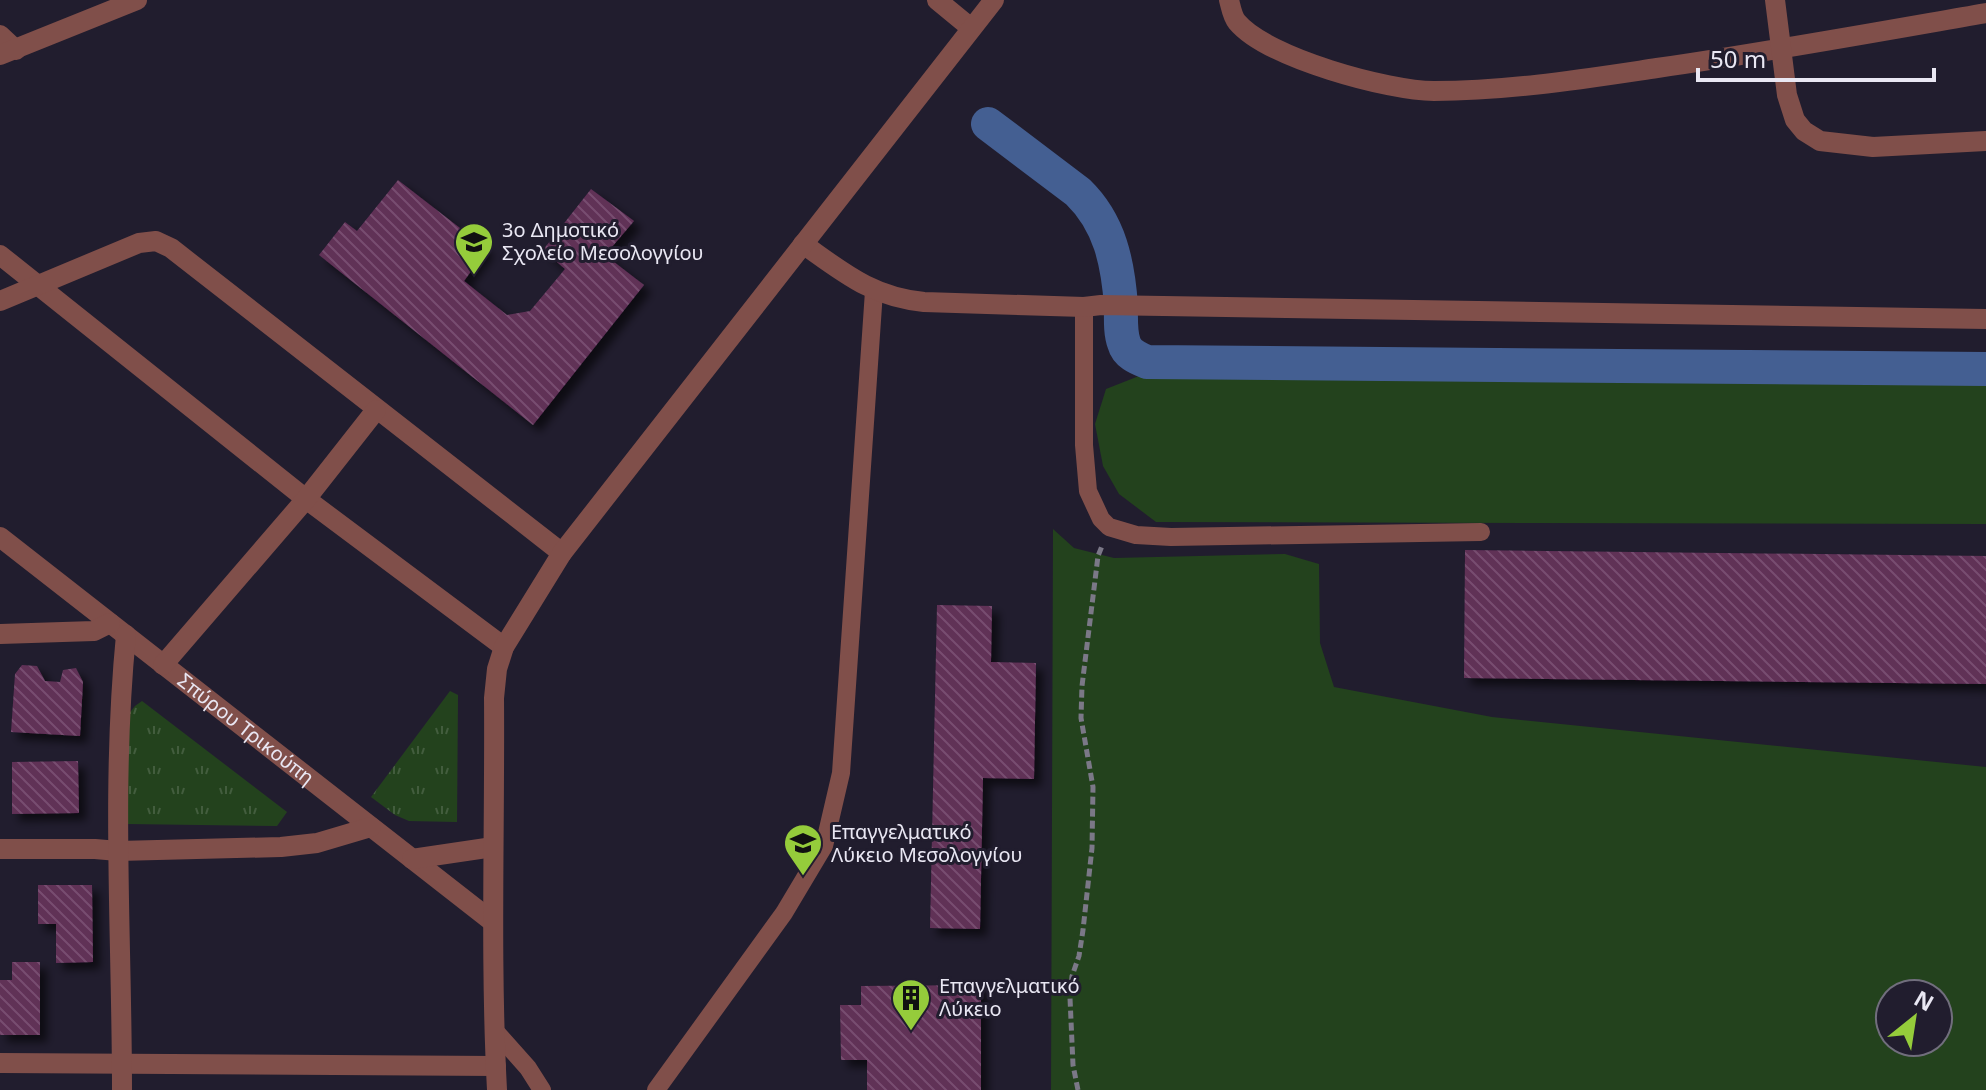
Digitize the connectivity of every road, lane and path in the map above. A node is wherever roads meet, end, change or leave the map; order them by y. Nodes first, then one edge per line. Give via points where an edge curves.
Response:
1 (137, 0) edge
2 (937, 0) edge
3 (994, 0) edge
4 (1229, 0) edge
5 (1775, 0) edge
6 (1986, 13) edge
7 (971, 28) junction
8 (0, 35) edge
9 (1782, 49) junction
10 (8, 53) edge
11 (1986, 141) edge
12 (803, 244) junction
13 (0, 255) edge
14 (37, 285) junction
15 (874, 291) junction
16 (1, 301) edge
17 (1092, 306) junction
18 (1986, 319) edge
19 (376, 410) junction
20 (306, 499) junction
21 (1109, 527) junction
22 (1481, 532) dead end
23 (0, 537) edge
24 (562, 553) junction
25 (118, 629) junction
26 (0, 634) edge
27 (504, 647) junction
28 (163, 665) junction
29 (371, 827) junction
30 (493, 847) junction
31 (0, 849) edge
32 (118, 851) junction
33 (412, 859) junction
34 (493, 922) junction
35 (495, 1031) junction
36 (0, 1063) edge
37 (122, 1064) junction
38 (496, 1066) junction
39 (122, 1090) edge
40 (497, 1090) edge
41 (542, 1090) edge
42 (656, 1090) edge
43 (1078, 1090) edge

1 - 10 street
2 - 7 street
3 - 7 street
4 - 9 street via 1237,22 1283,51 1363,81 1431,91 1550,84
5 - 9 street
6 - 9 street
7 - 12 street
8 - 10 street
9 - 11 street via 1795,120 1820,141 1873,147
12 - 15 street
12 - 24 street
13 - 14 street
14 - 16 street
14 - 19 street via 139,243 156,241
14 - 20 street
15 - 17 street via 924,302
15 - 42 lane via 841,773 824,846 784,913
17 - 18 street
17 - 21 lane via 1084,445 1094,507
19 - 20 street
19 - 24 street
20 - 27 street
20 - 28 street
21 - 22 lane via 1171,537
21 - 43 path via 1098,556 1082,686 1093,815 1083,930 1070,998
23 - 25 street, Σπύρου Τρικούπη
24 - 27 street
25 - 26 street
25 - 28 street, Σπύρου Τρικούπη
25 - 32 street
27 - 30 street via 494,698
28 - 29 street, Σπύρου Τρικούπη
29 - 32 street via 281,847
29 - 33 street, Σπύρου Τρικούπη
30 - 33 street
30 - 34 street
31 - 32 street
32 - 37 street
33 - 34 street, Σπύρου Τρικούπη
34 - 35 street
35 - 38 street
35 - 41 lane
36 - 37 street
37 - 38 street
37 - 39 street
38 - 40 street

